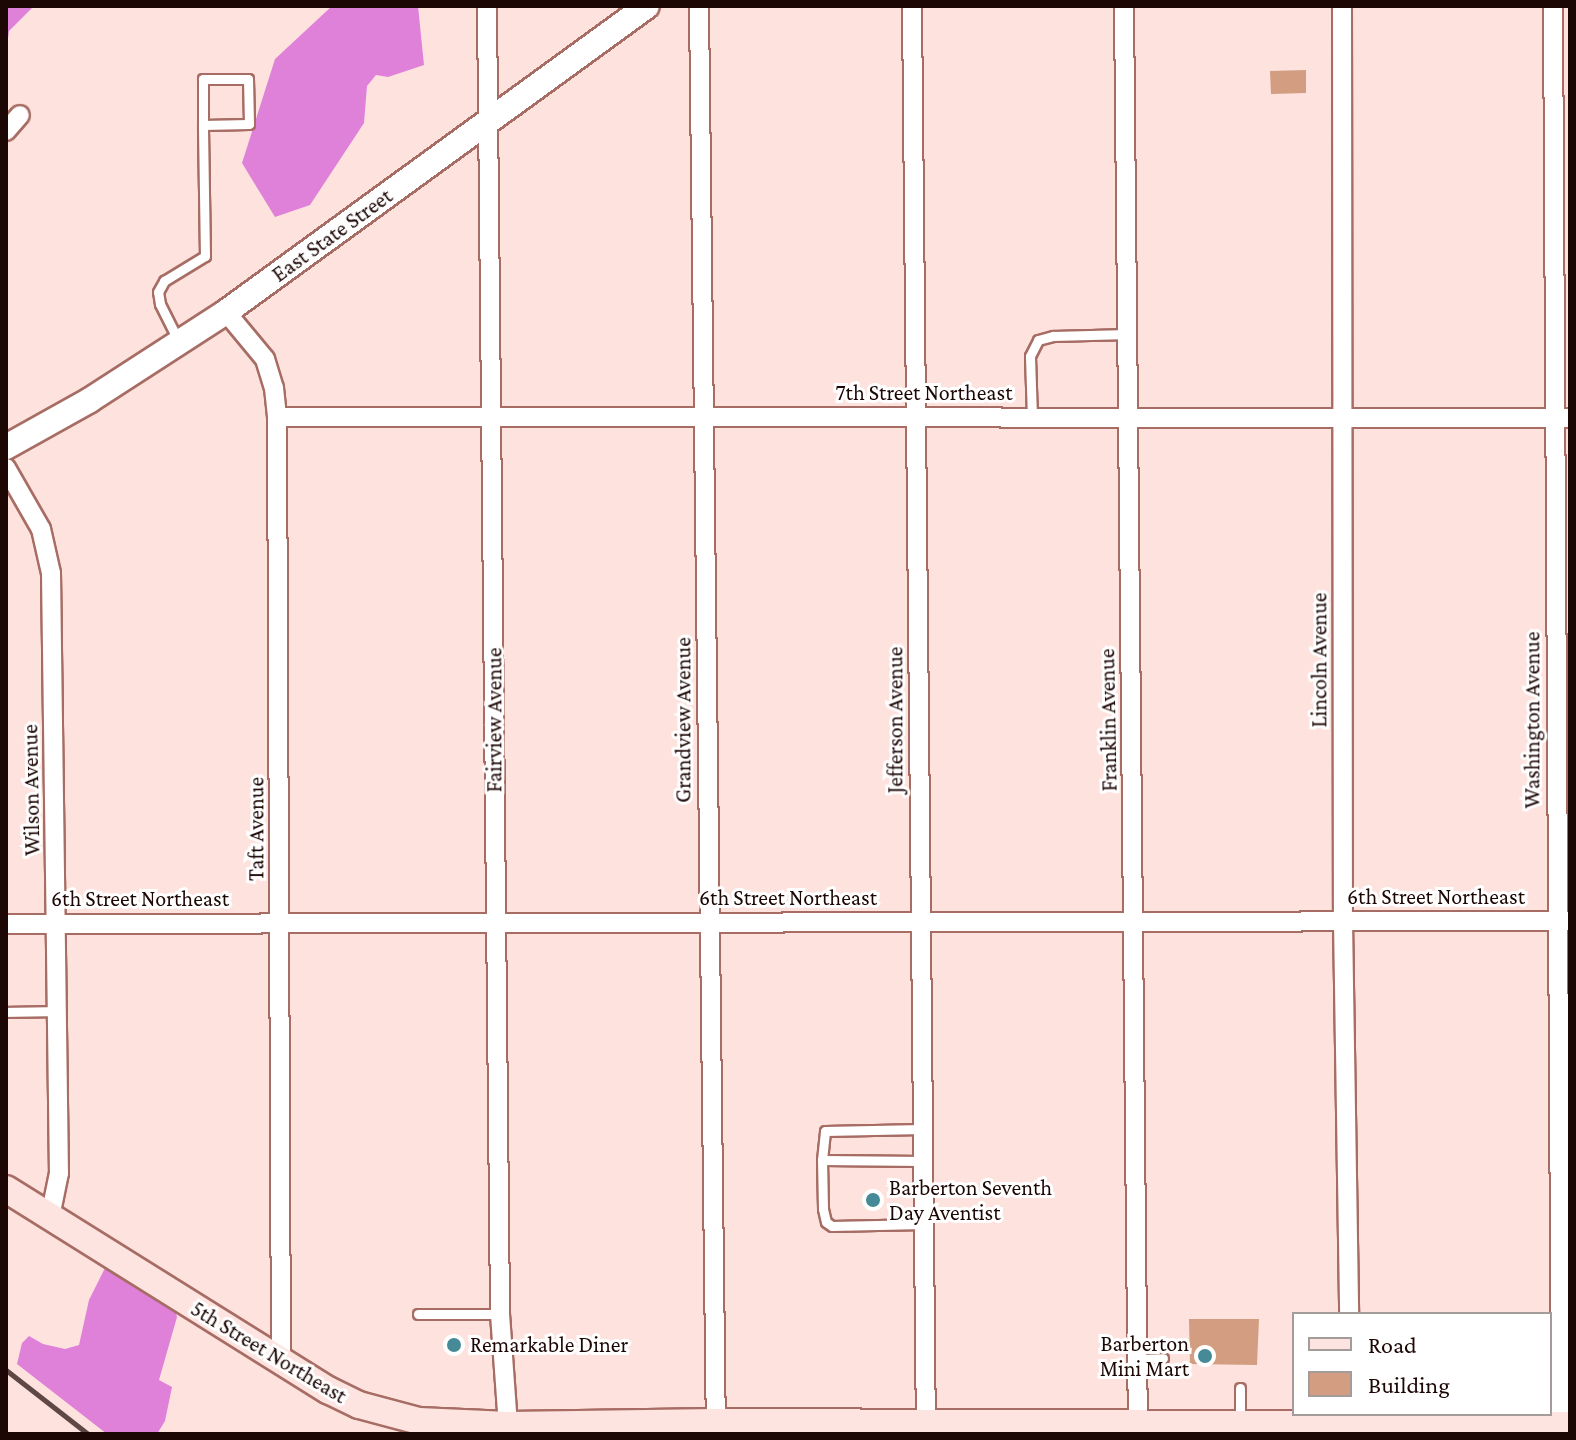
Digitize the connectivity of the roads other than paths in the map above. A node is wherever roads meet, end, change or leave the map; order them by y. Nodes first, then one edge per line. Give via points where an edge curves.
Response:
1 (487, 6) edge
2 (647, 6) edge
3 (699, 6) edge
4 (912, 6) edge
5 (1124, 6) edge
6 (1342, 6) edge
7 (1553, 6) edge
8 (20, 115) dead end
9 (489, 122) junction
10 (203, 125) junction
11 (6, 131) edge
12 (226, 312) junction
13 (1128, 334) junction
14 (180, 343) junction
15 (277, 417) junction
16 (491, 417) junction
17 (705, 417) junction
18 (917, 417) junction
19 (1032, 417) junction
20 (1129, 417) junction
21 (1343, 417) junction
22 (1562, 418) edge
23 (6, 447) edge
24 (6, 468) edge
25 (1343, 921) junction
26 (1564, 921) edge
27 (708, 922) junction
28 (920, 922) junction
29 (1134, 922) junction
30 (281, 923) junction
31 (496, 923) junction
32 (6, 924) edge
33 (57, 924) junction
34 (57, 1011) junction
35 (6, 1012) edge
36 (922, 1129) junction
37 (822, 1160) junction
38 (923, 1161) junction
39 (6, 1189) edge
40 (50, 1217) junction
41 (924, 1224) junction
42 (1349, 1312) edge
43 (418, 1314) dead end
44 (500, 1314) junction
45 (1163, 1358) dead end
46 (1138, 1359) junction
47 (281, 1361) junction
48 (1240, 1388) dead end
49 (1350, 1424) edge
50 (1245, 1427) edge
51 (716, 1428) edge
52 (1138, 1428) edge
53 (1564, 1428) edge
54 (565, 1429) edge
55 (926, 1429) edge
56 (1200, 1429) edge
57 (1306, 1429) edge
58 (510, 1430) edge

1 - 9 street, Fairview Avenue
2 - 9 street, East State Street
3 - 17 street, Grandview Avenue
4 - 18 street, Jefferson Avenue
5 - 13 street, Franklin Avenue
6 - 21 street, Lincoln Avenue
7 - 22 street, Washington Avenue
8 - 11 street
9 - 12 street, East State Street
9 - 16 street, Fairview Avenue
10 - 10 lane via 203,79 248,79 249,124
10 - 14 lane via 205,256 164,281 158,292
12 - 14 street, East State Street
12 - 15 street, Taft Avenue via 265,359
13 - 19 lane via 1038,340 1030,356
13 - 20 street, Franklin Avenue
14 - 23 street, East State Street
15 - 16 street, 7th Street Northeast
15 - 30 street, Taft Avenue
16 - 17 street, 7th Street Northeast
16 - 31 street, Fairview Avenue
17 - 18 street, 7th Street Northeast
17 - 27 street, Grandview Avenue
18 - 19 street, 7th Street Northeast
18 - 28 street, Jefferson Avenue
19 - 20 street, 7th Street Northeast
20 - 21 street, 7th Street Northeast
20 - 29 street, Franklin Avenue
21 - 22 street, 7th Street Northeast
21 - 25 street, Lincoln Avenue
22 - 26 street, Washington Avenue
24 - 33 street, Wilson Avenue via 41,529 51,573
25 - 26 street, 6th Street Northeast
25 - 29 street, 6th Street Northeast
25 - 42 street, Lincoln Avenue
26 - 53 street, Washington Avenue
27 - 28 street, 6th Street Northeast
27 - 31 street, 6th Street Northeast
27 - 51 street, Grandview Avenue
28 - 29 street, 6th Street Northeast
28 - 36 street, Jefferson Avenue
29 - 46 street, Franklin Avenue
30 - 31 street, 6th Street Northeast
30 - 33 street, 6th Street Northeast
30 - 47 street, Taft Avenue
31 - 44 street, Fairview Avenue
32 - 33 street, 6th Street Northeast
33 - 34 street, Wilson Avenue
34 - 35 lane
34 - 40 street, Wilson Avenue via 59,1173
36 - 37 lane via 825,1131
36 - 38 street, Jefferson Avenue
37 - 38 lane
37 - 41 lane via 823,1209 832,1226
38 - 41 street, Jefferson Avenue
39 - 40 main road, 5th Street Northeast
40 - 47 main road, 5th Street Northeast
41 - 55 street, Jefferson Avenue
43 - 44 lane
44 - 58 street, Fairview Avenue
45 - 46 lane
46 - 52 street, Franklin Avenue
47 - 58 main road, 5th Street Northeast via 328,1390 392,1416
48 - 50 lane
49 - 53 main road, 5th Street Northeast
49 - 57 main road, 5th Street Northeast
50 - 56 main road, 5th Street Northeast
50 - 57 main road, 5th Street Northeast
51 - 54 main road, 5th Street Northeast
51 - 55 main road, 5th Street Northeast
52 - 55 main road, 5th Street Northeast
52 - 56 main road, 5th Street Northeast
54 - 58 main road, 5th Street Northeast

